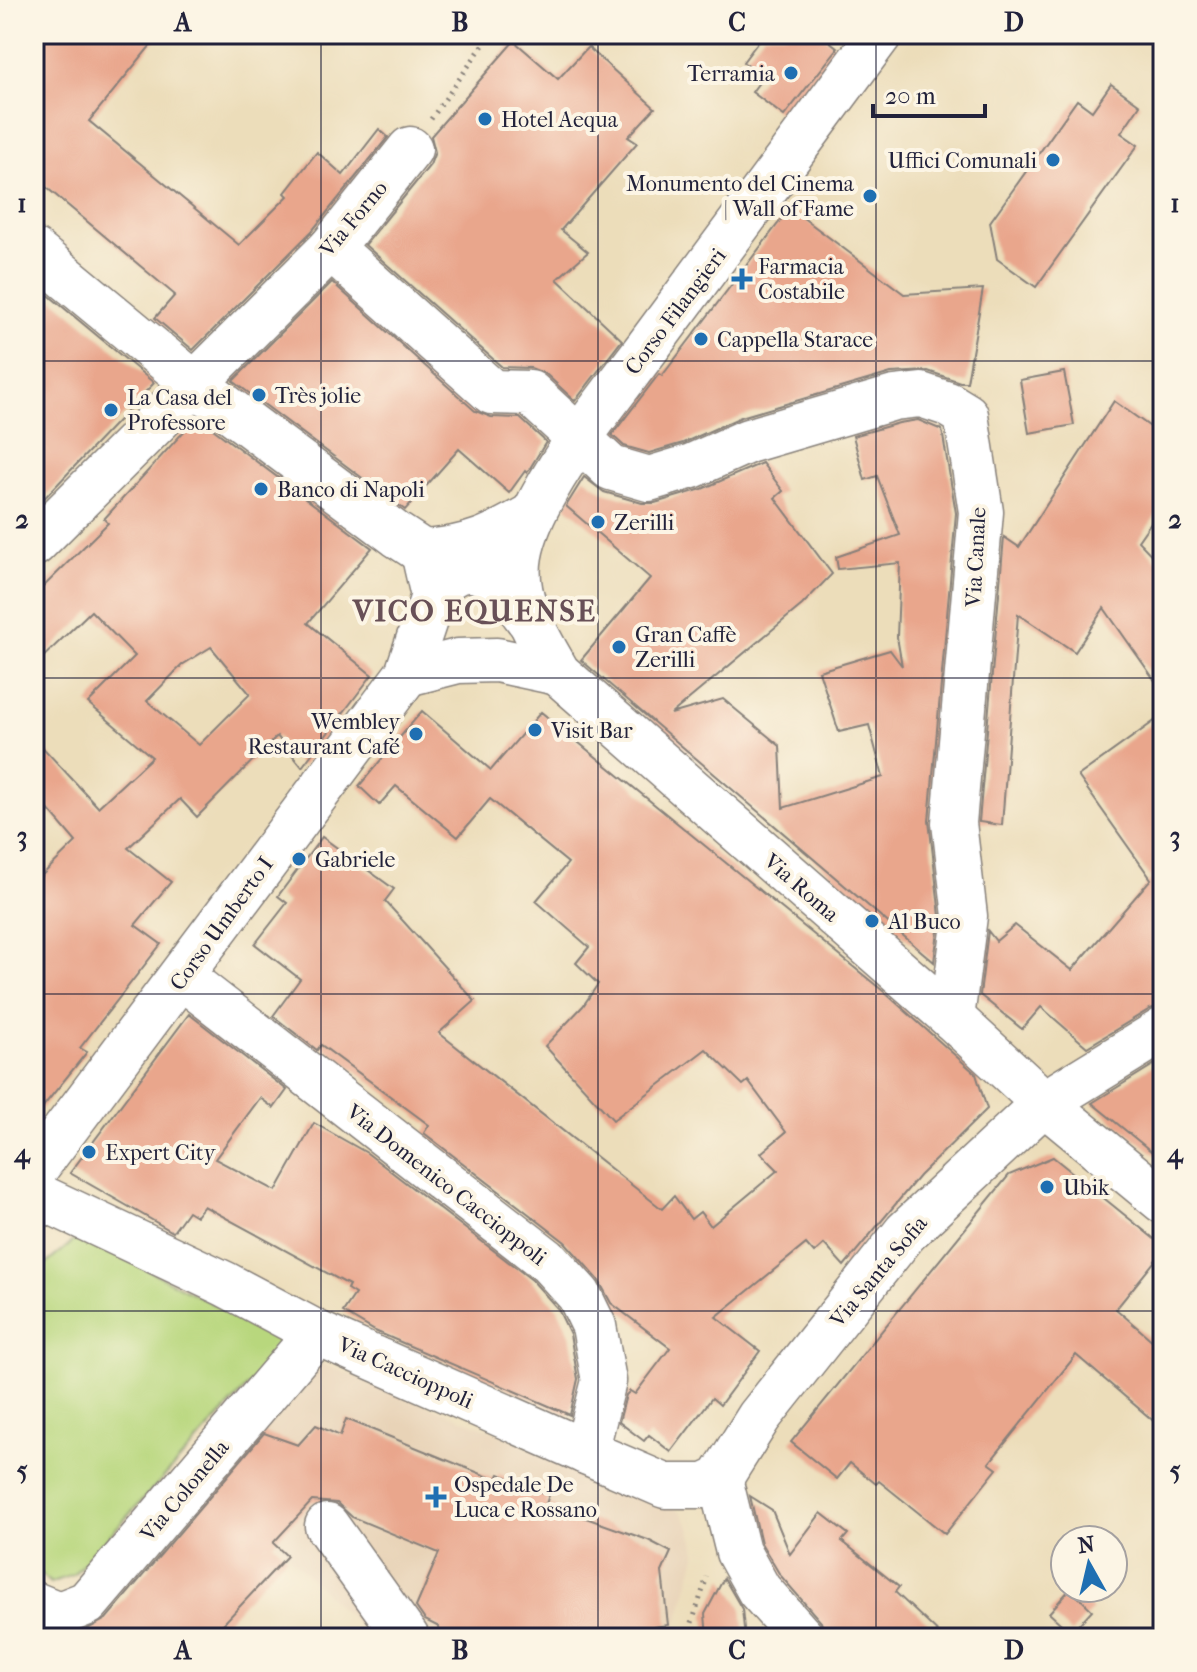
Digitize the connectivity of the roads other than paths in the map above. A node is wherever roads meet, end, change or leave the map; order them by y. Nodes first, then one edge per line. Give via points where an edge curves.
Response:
1 (880, 34) edge
2 (410, 149) road end
3 (331, 248) junction
4 (34, 251) edge
5 (195, 384) junction
6 (580, 439) junction
7 (532, 515) junction
8 (34, 544) edge
9 (423, 552) junction
10 (433, 596) junction
11 (528, 619) junction
12 (558, 673) junction
13 (407, 674) junction
14 (182, 977) junction
15 (952, 1018) junction
16 (1163, 1030) edge
17 (1044, 1103) junction
18 (34, 1171) edge
19 (34, 1194) edge
20 (1163, 1201) edge
21 (317, 1333) junction
22 (586, 1452) junction
23 (720, 1479) junction
24 (327, 1526) dead end
25 (34, 1604) edge
26 (407, 1638) edge
27 (802, 1638) edge

1 - 6 street, Corso Filangieri
2 - 3 street, Via Forno
3 - 5 street, Via Forno
3 - 6 street via 492,392 530,393
4 - 5 street
5 - 8 street, Via Forno
5 - 9 street
6 - 7 street, Corso Filangieri
6 - 15 street, Via Canale via 611,468 649,479 748,441 894,398 921,395 966,415 981,512 954,823 965,916
7 - 9 street via 465,547
7 - 11 street via 520,556 520,588
9 - 10 street
10 - 11 street via 450,576 475,571 494,578
10 - 13 street, Corso Umberto I
11 - 12 street
12 - 13 street via 497,660 458,661
12 - 15 street, Via Roma
13 - 14 street, Corso Umberto I
14 - 18 street, Corso Umberto I
14 - 22 street, Via Domenico Caccioppoli via 549,1262 579,1295 594,1326 604,1381
15 - 17 street, Via Roma
16 - 17 street, Via Santa Sofia
17 - 20 street, Via Roma
17 - 23 street, Via Santa Sofia via 906,1232 759,1417
19 - 21 street, Via Caccioppoli
21 - 22 street, Via Caccioppoli
21 - 25 street, Via Colonella via 87,1603 59,1614
22 - 23 street, Via Caccioppoli via 665,1486 705,1486
23 - 27 street via 738,1552 759,1590
24 - 26 street

